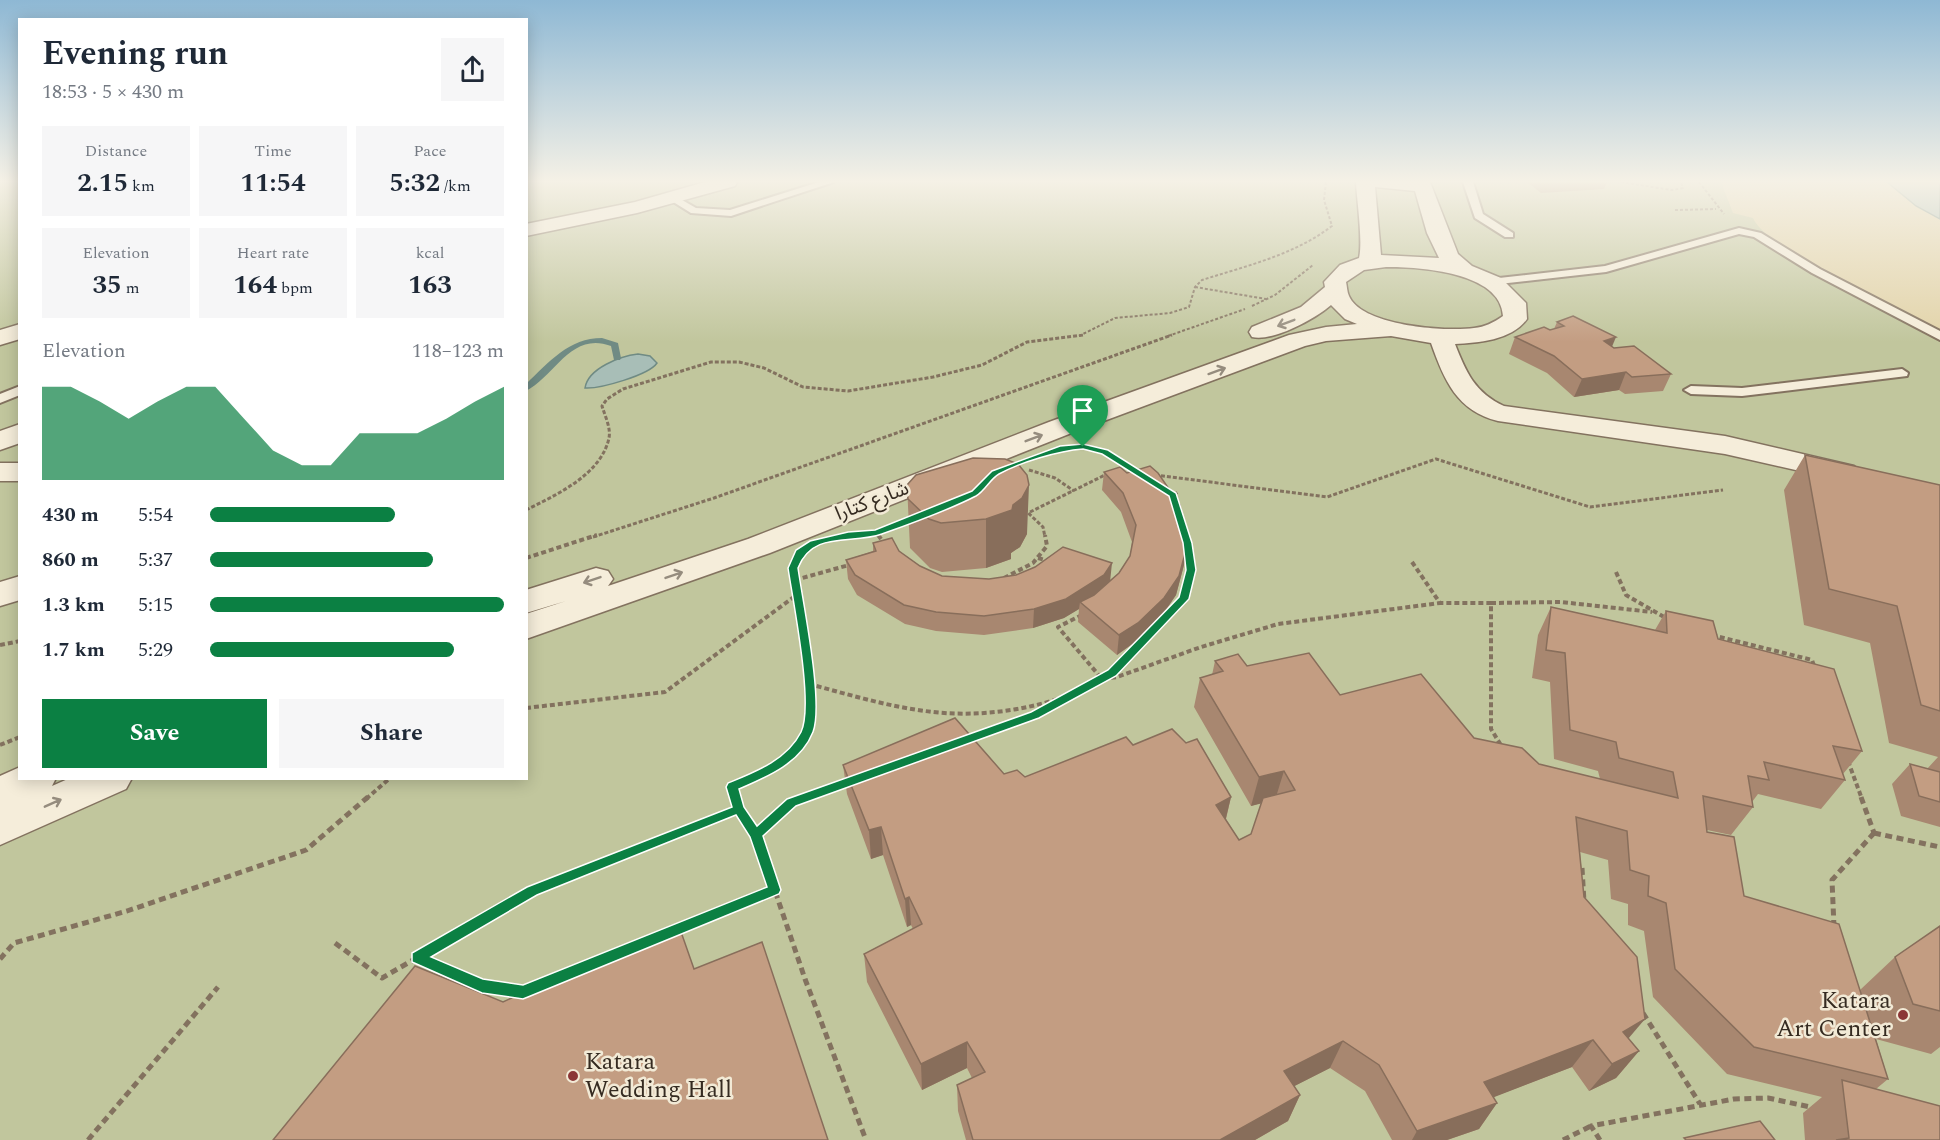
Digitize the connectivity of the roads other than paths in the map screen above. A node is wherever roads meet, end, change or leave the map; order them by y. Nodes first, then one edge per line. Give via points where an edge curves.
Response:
1 (1368, 235) edge
2 (1438, 235) edge
3 (1724, 235) edge
4 (1757, 235) edge
5 (1371, 255) junction
6 (1480, 278) junction
7 (1334, 291) junction
8 (1390, 329) junction
9 (18, 332) edge
10 (1940, 336) edge
11 (0, 338) edge
12 (1441, 338) junction
13 (1902, 373) dead end
14 (1691, 390) dead end
15 (18, 391) edge
16 (0, 399) edge
17 (18, 433) edge
18 (0, 442) edge
19 (0, 472) edge
20 (18, 472) edge
21 (1864, 477) edge
22 (18, 589) edge
23 (0, 595) edge
24 (528, 601) edge
25 (528, 626) edge
26 (32, 780) edge
27 (107, 780) edge
28 (0, 794) edge
29 (0, 827) edge

1 - 5 street
2 - 6 street via 1459,269
3 - 6 lane via 1606,269
4 - 10 lane via 1815,271
5 - 6 street, شارع كتارا via 1414,261
5 - 7 street, شارع كتارا via 1341,273
6 - 12 street via 1503,290 1515,303 1516,314 1511,323 1489,334
7 - 8 street via 1351,311
7 -> 24 street, شارع كتارا via 1293,320 753,524
8 - 12 street
25 -> 8 street, شارع كتارا via 759,546 1059,428 1298,340
9 - 11 street
12 - 21 street via 1462,389 1483,407 1498,413 1725,445
13 - 14 lane via 1742,392
15 - 16 lane
17 - 18 street
19 - 20 street
22 - 23 street
26 - 28 street
29 -> 27 street

